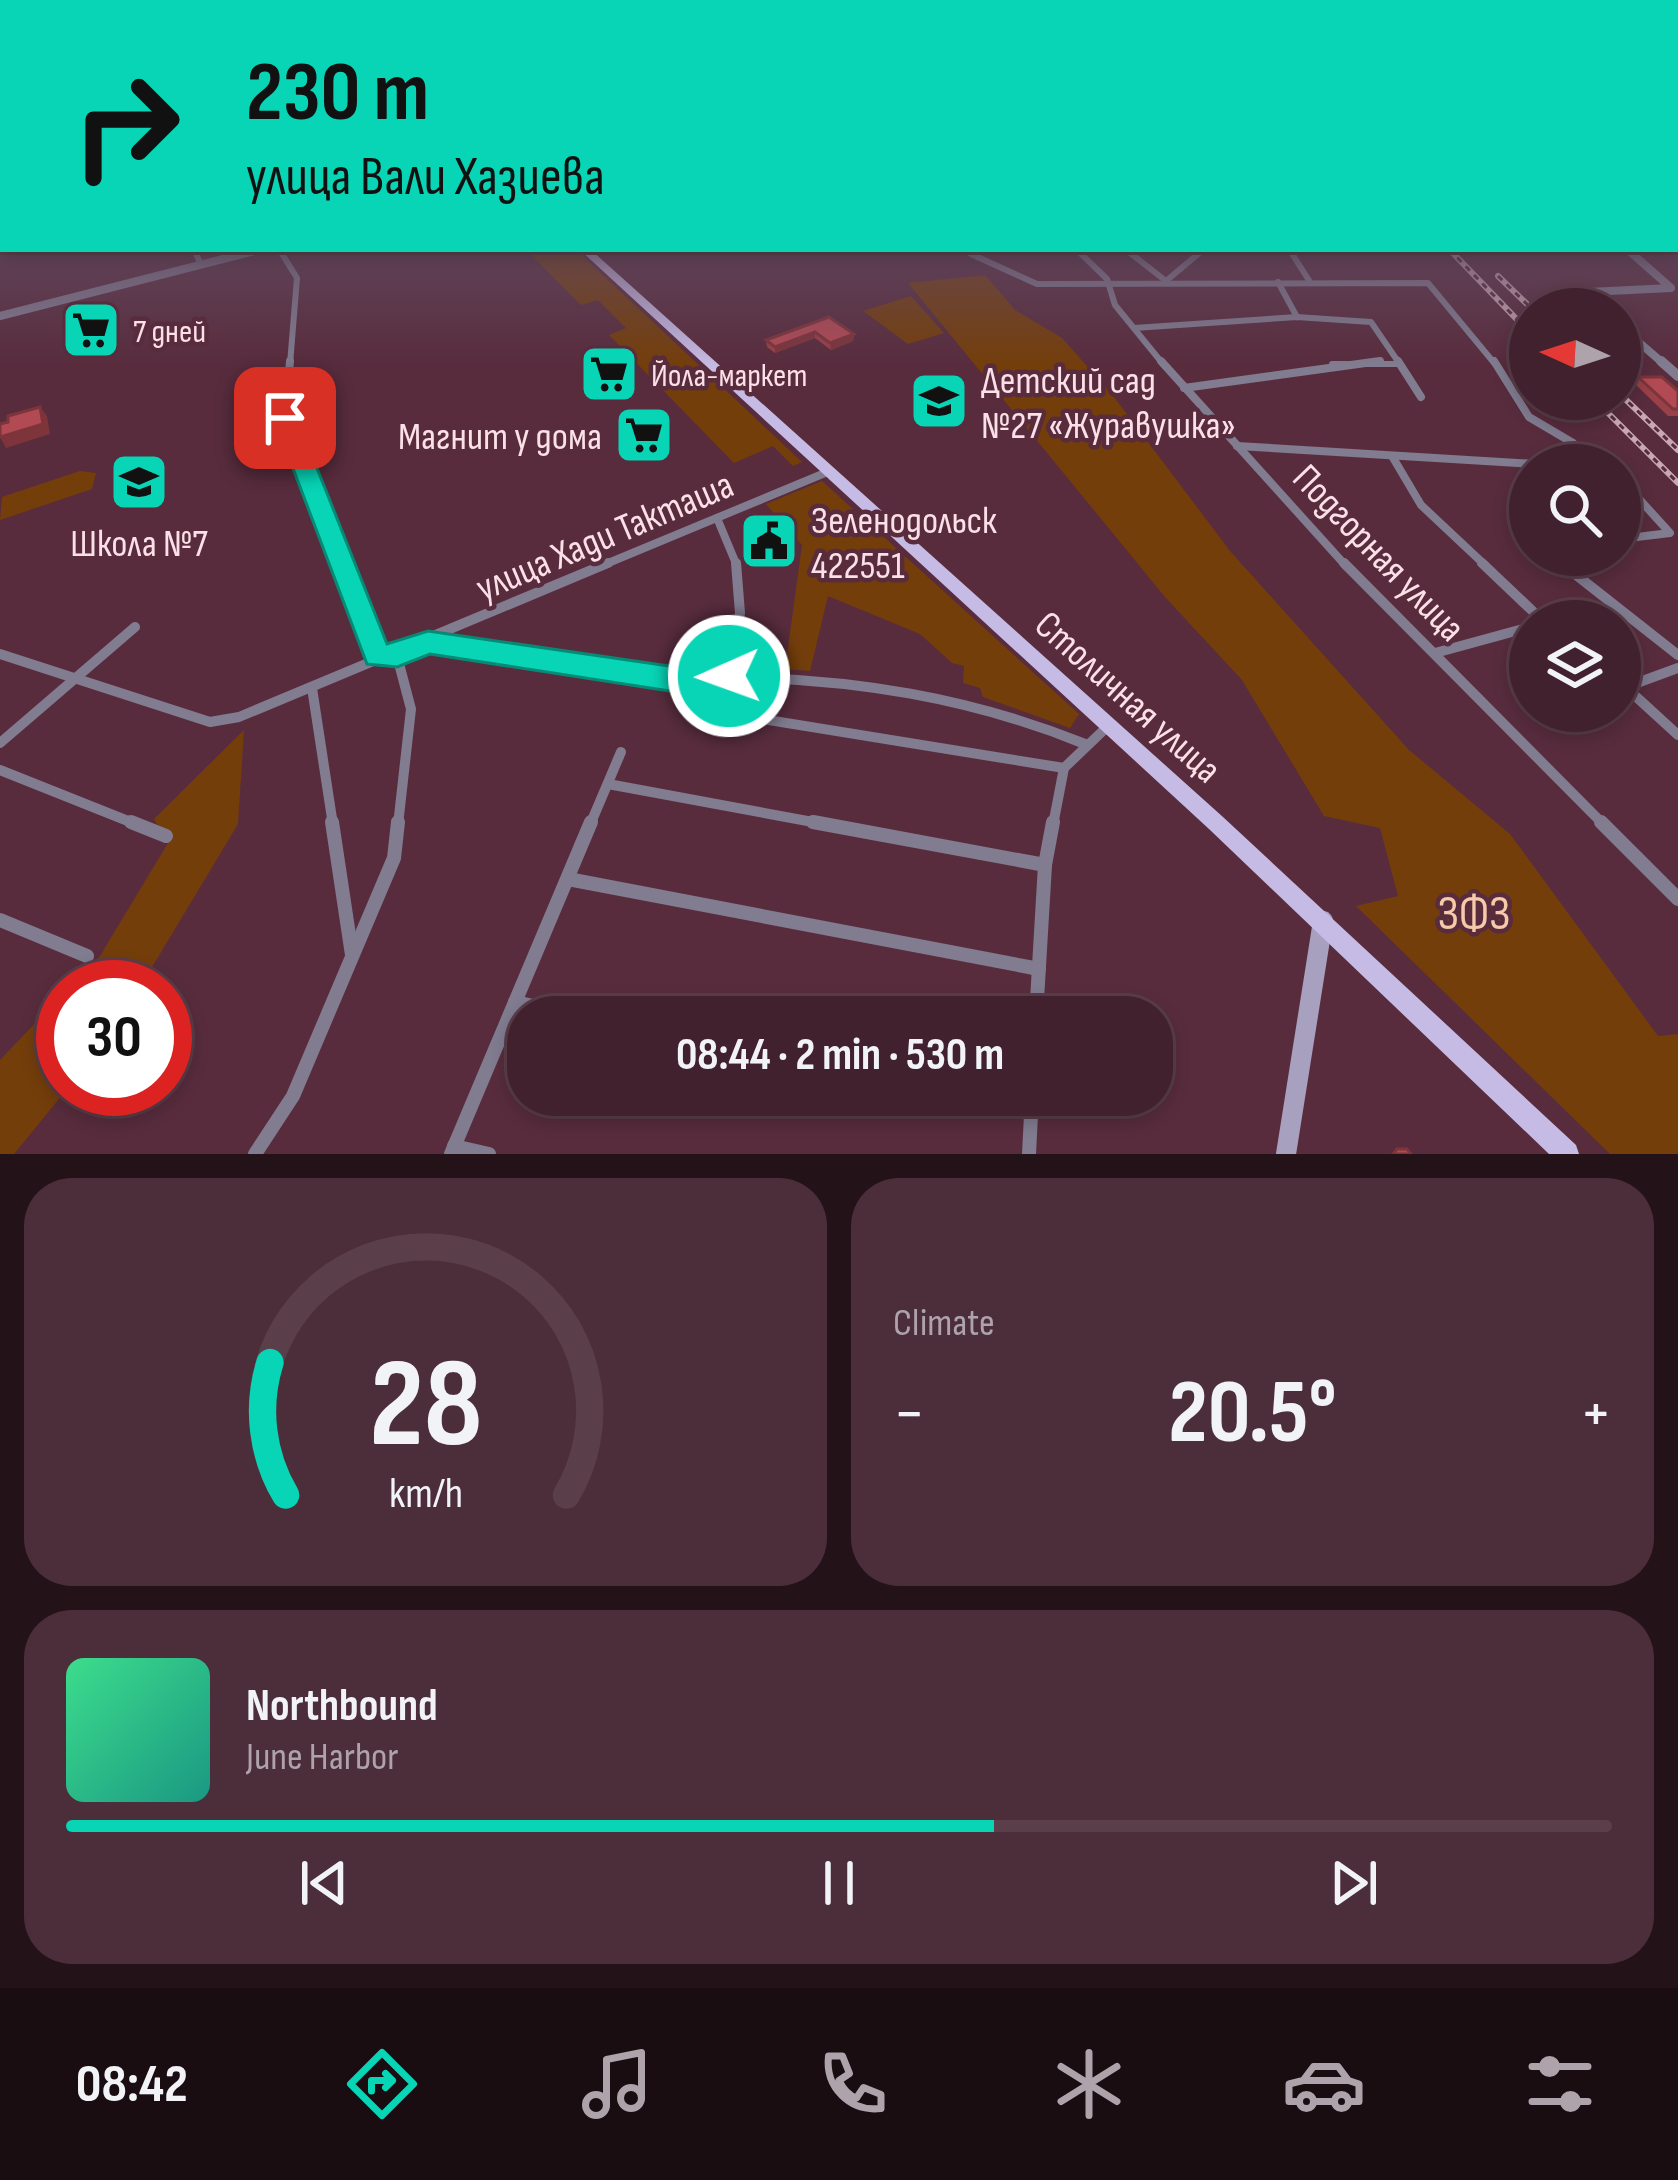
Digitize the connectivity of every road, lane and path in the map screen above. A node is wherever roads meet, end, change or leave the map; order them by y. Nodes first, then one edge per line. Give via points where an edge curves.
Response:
1 (198, 258) edge
2 (228, 258) edge
3 (284, 258) edge
4 (594, 258) edge
5 (985, 258) edge
6 (1084, 258) edge
7 (1136, 258) edge
8 (1193, 258) edge
9 (1295, 258) edge
10 (1638, 258) edge
11 (201, 265) junction
12 (1166, 281) junction
13 (1278, 282) junction
14 (1310, 282) junction
15 (1108, 284) junction
16 (1674, 288) edge
17 (1641, 290) edge
18 (0, 316) edge
19 (1297, 317) junction
20 (1134, 328) junction
21 (1641, 344) edge
22 (1397, 360) junction
23 (1678, 376) edge
24 (1184, 388) junction
25 (1421, 397) dead end
26 (1574, 444) edge
27 (1237, 446) junction
28 (1392, 456) junction
29 (1509, 463) edge
30 (825, 473) junction
31 (1641, 502) edge
32 (718, 518) junction
33 (1641, 534) edge
34 (1578, 576) edge
35 (1521, 600) edge
36 (135, 627) dead end
37 (1509, 633) edge
38 (428, 643) junction
39 (0, 653) edge
40 (1435, 653) junction
41 (1678, 655) edge
42 (377, 656) junction
43 (397, 656) junction
44 (1678, 668) edge
45 (76, 676) junction
46 (729, 676) junction
47 (1641, 679) edge
48 (312, 688) junction
49 (1641, 701) edge
50 (713, 710) dead end
51 (1110, 725) junction
52 (1678, 735) edge
53 (0, 742) edge
54 (1085, 744) junction
55 (621, 752) dead end
56 (1064, 768) junction
57 (0, 770) edge
58 (608, 784) junction
59 (166, 836) dead end
60 (1046, 865) junction
61 (568, 879) junction
62 (1678, 899) edge
63 (0, 920) edge
64 (1323, 921) junction
65 (87, 956) dead end
66 (352, 957) junction
67 (1039, 969) junction
68 (518, 996) edge
69 (1037, 996) edge
70 (507, 1021) edge
71 (1031, 1116) edge
72 (452, 1150) edge
73 (256, 1154) edge
74 (489, 1154) edge
75 (1029, 1154) edge
76 (1286, 1154) edge
77 (1567, 1154) edge

1 - 11 street
2 - 11 street
3 - 42 street via 297,278 285,418
4 - 30 main road, Столичная улица
5 - 15 street via 1037,284
6 - 15 street, Подгорная улица
7 - 12 street
8 - 12 street
9 - 14 street
10 - 16 street
11 - 18 street
12 - 13 street
12 - 15 street
13 - 14 street
13 - 19 street
14 - 26 street via 1428,283 1484,346 1529,417
15 - 20 street, Подгорная улица
16 - 17 street
19 - 20 street
19 - 22 street via 1371,322
20 - 24 street, Подгорная улица
21 - 23 street
22 - 24 street
22 - 25 street
24 - 27 street, Подгорная улица
27 - 28 street
27 - 40 street, Подгорная улица
28 - 29 street
28 - 35 street via 1420,505
30 - 32 street, улица Хади Такташа
30 - 51 main road, Столичная улица
31 - 33 street via 1670,532
32 - 38 street, улица Хади Такташа
32 - 46 street via 745,584
34 - 41 street
36 - 45 street
37 - 40 street
38 - 43 street, улица Хади Такташа
38 - 46 street via 676,680
39 - 45 street, улица Хади Такташа
40 - 62 street, Подгорная улица
42 - 43 street, улица Хади Такташа
42 - 48 street, улица Хади Такташа
43 - 66 street via 412,709 394,858
44 - 47 street
45 - 48 street, улица Хади Такташа via 210,722
45 - 53 street
46 - 54 street via 820,677 954,696
48 - 66 street
49 - 52 street
50 - 56 street
51 - 54 street
51 - 64 main road, Столичная улица
54 - 56 street
55 - 58 street
56 - 60 street
57 - 59 street
58 - 60 street
58 - 61 street
60 - 67 street
61 - 67 street
61 - 68 street
63 - 65 street
64 - 76 main road
64 - 77 main road, Столичная улица
66 - 73 street via 293,1096
67 - 69 street
70 - 72 street
71 - 75 street
72 - 74 street

